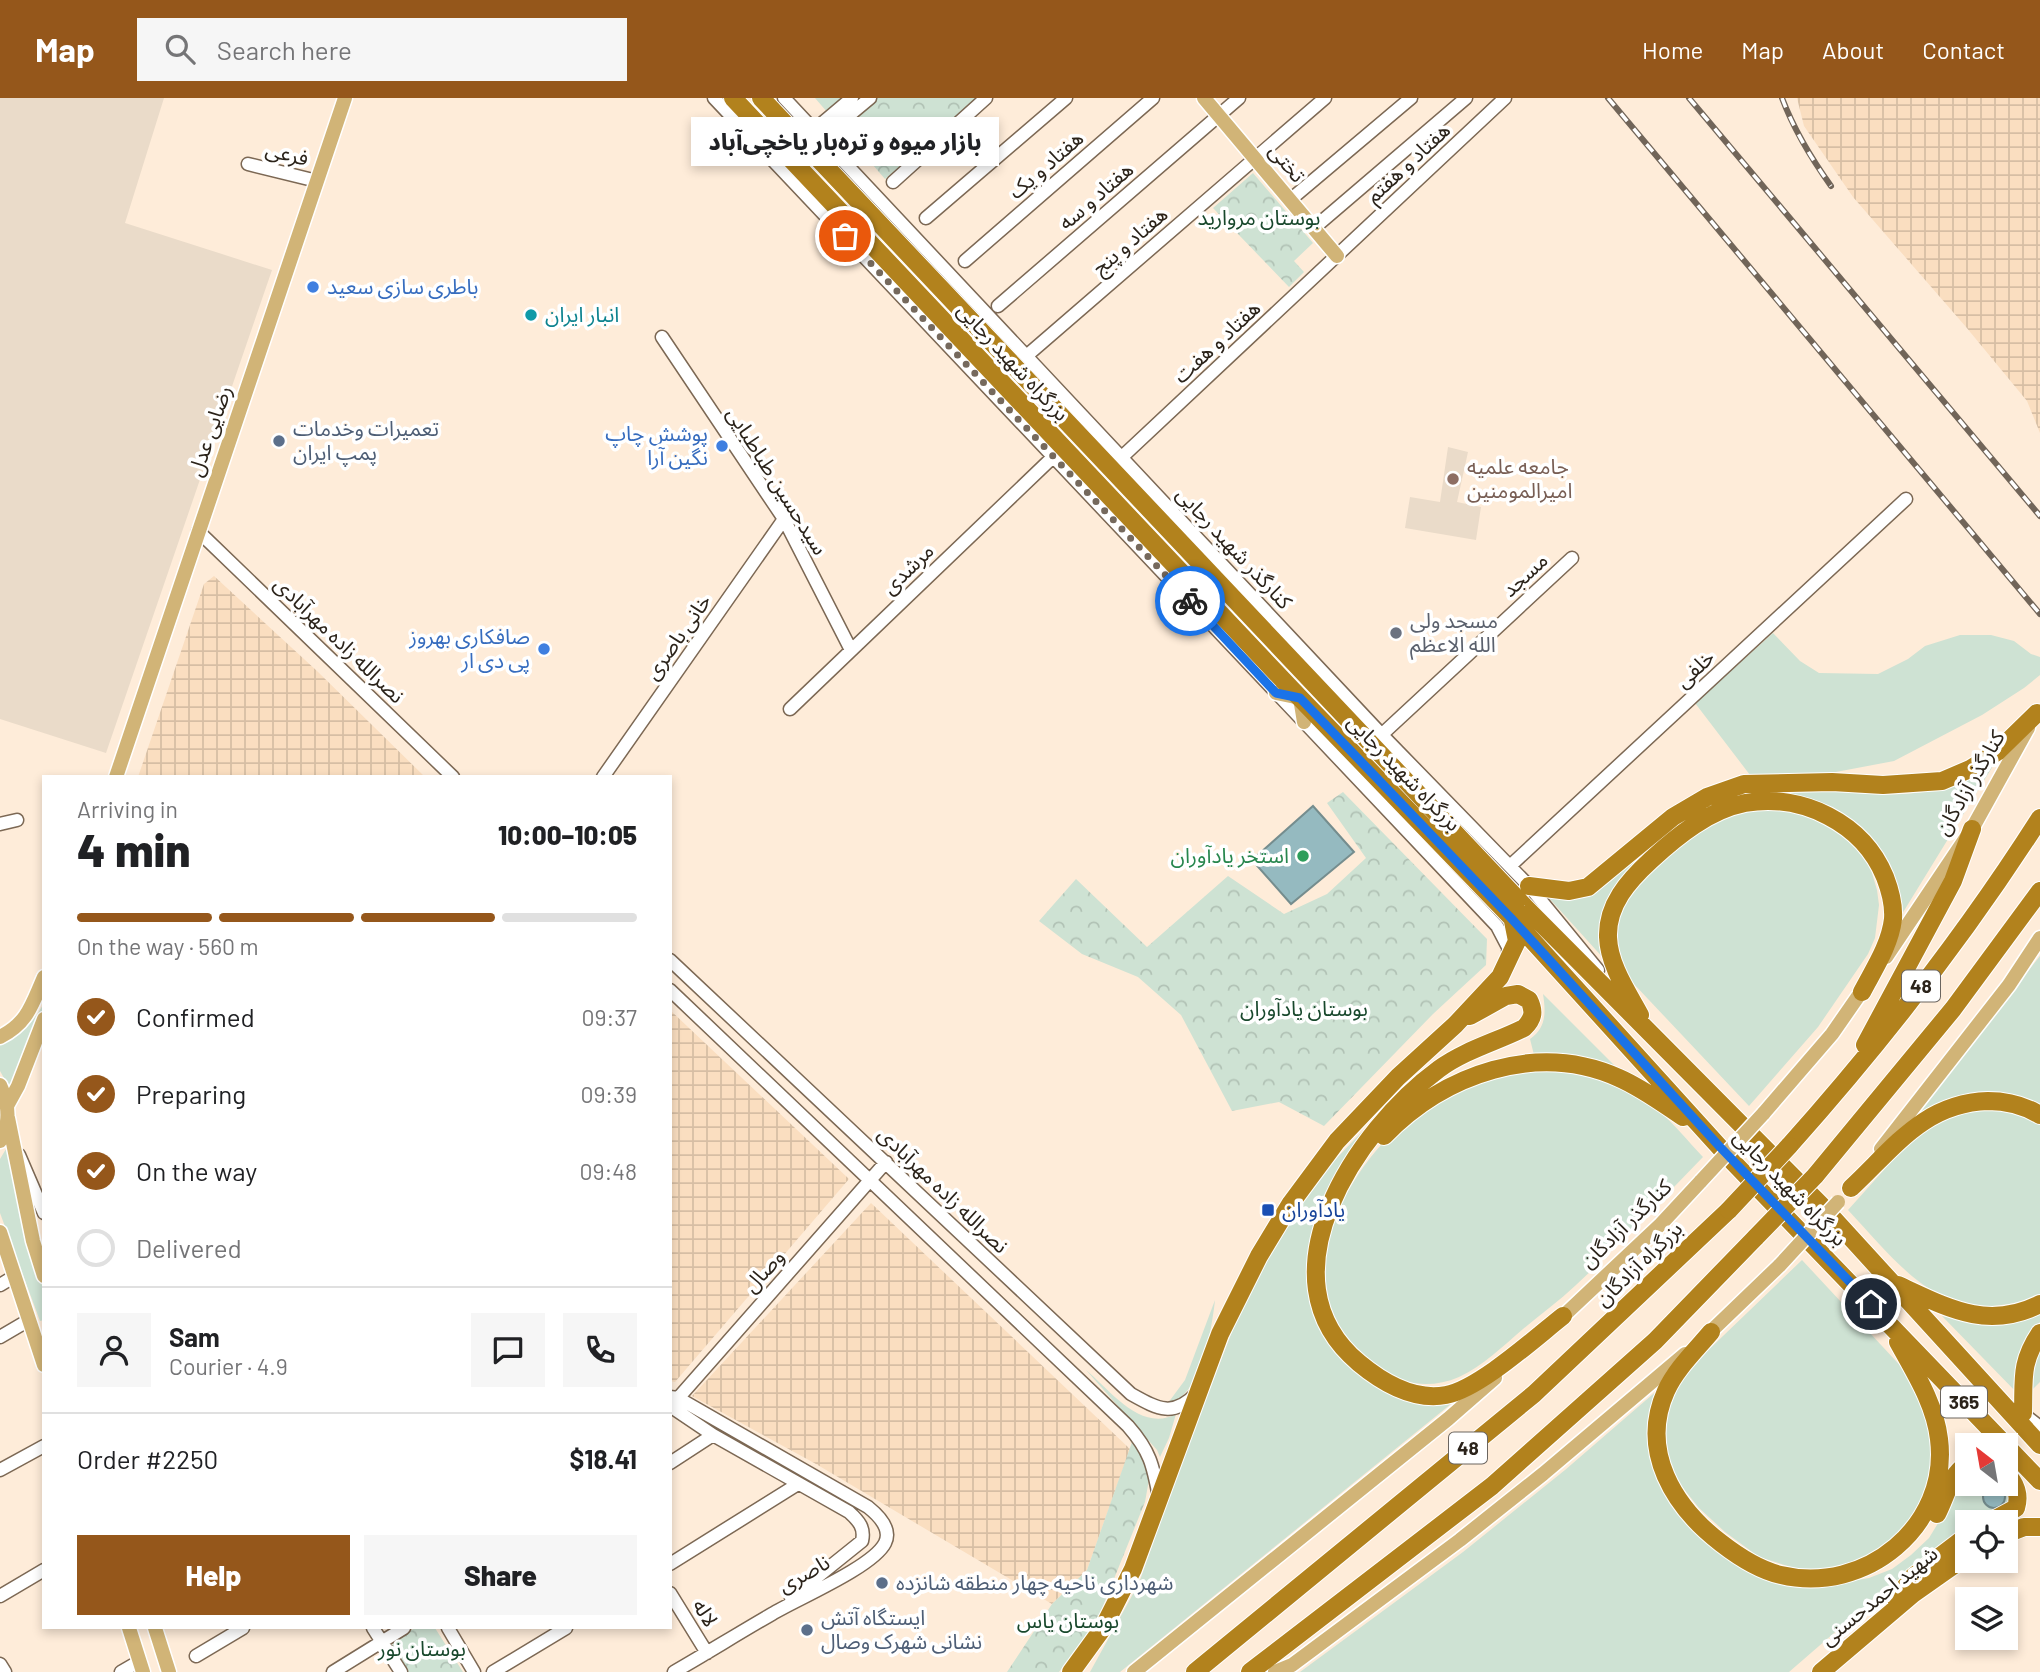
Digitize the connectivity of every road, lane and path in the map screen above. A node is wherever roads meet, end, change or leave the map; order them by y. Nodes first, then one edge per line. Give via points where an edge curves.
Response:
1 (345, 98) edge
2 (714, 98) edge
3 (733, 98) edge
4 (761, 98) edge
5 (784, 98) edge
6 (852, 98) edge
7 (870, 98) edge
8 (986, 98) edge
9 (1066, 98) edge
10 (1153, 98) edge
11 (1204, 98) edge
12 (1239, 98) edge
13 (1325, 98) edge
14 (1411, 98) edge
15 (1466, 98) edge
16 (1505, 98) edge
17 (1219, 115) junction
18 (821, 132) junction
19 (1255, 159) junction
20 (248, 164) dead end
21 (317, 181) junction
22 (893, 182) dead end
23 (1290, 200) junction
24 (926, 218) dead end
25 (1314, 228) junction
26 (1337, 256) junction
27 (965, 261) dead end
28 (998, 306) dead end
29 (662, 337) dead end
30 (1031, 352) dead end
31 (1123, 456) junction
32 (1053, 457) junction
33 (1906, 499) dead end
34 (784, 519) junction
35 (198, 531) junction
36 (1572, 558) dead end
37 (852, 650) junction
38 (1276, 693) junction
39 (1300, 698) junction
40 (789, 709) dead end
41 (2039, 711) edge
42 (1304, 722) junction
43 (1377, 739) junction
44 (117, 775) edge
45 (451, 775) edge
46 (604, 775) edge
47 (2040, 817) edge
48 (18, 820) dead end
49 (0, 824) edge
50 (1972, 829) junction
51 (1510, 866) junction
52 (1529, 886) junction
53 (2040, 891) edge
54 (1511, 918) junction
55 (2040, 938) edge
56 (1509, 961) junction
57 (672, 962) edge
58 (42, 982) edge
59 (672, 992) edge
60 (1862, 992) junction
61 (42, 1024) edge
62 (1455, 1025) junction
63 (1648, 1031) junction
64 (0, 1037) edge
65 (1846, 1080) junction
66 (0, 1085) edge
67 (8, 1112) junction
68 (2040, 1115) edge
69 (1706, 1133) junction
70 (7, 1142) edge
71 (886, 1162) junction
72 (1343, 1179) junction
73 (871, 1180) junction
74 (1851, 1188) junction
75 (42, 1209) edge
76 (1, 1235) edge
77 (42, 1270) edge
78 (15, 1276) junction
79 (1888, 1281) junction
80 (0, 1285) edge
81 (2040, 1304) edge
82 (1563, 1316) junction
83 (1889, 1323) junction
84 (35, 1325) edge
85 (1711, 1332) junction
86 (2040, 1333) edge
87 (0, 1337) edge
88 (42, 1357) edge
89 (1200, 1390) junction
90 (672, 1402) edge
91 (2004, 1405) junction
92 (2024, 1413) junction
93 (2040, 1427) edge
94 (713, 1436) junction
95 (2040, 1445) edge
96 (42, 1447) edge
97 (672, 1462) edge
98 (0, 1470) edge
99 (1955, 1474) edge
100 (2040, 1481) edge
101 (798, 1484) junction
102 (2018, 1494) edge
103 (1159, 1497) junction
104 (2012, 1510) edge
105 (2040, 1527) edge
106 (2018, 1529) edge
107 (1955, 1545) edge
108 (672, 1563) edge
109 (1955, 1564) edge
110 (42, 1571) edge
111 (1856, 1571) junction
112 (0, 1596) edge
113 (672, 1596) edge
114 (775, 1612) junction
115 (1886, 1617) junction
116 (129, 1629) edge
117 (155, 1629) edge
118 (241, 1629) edge
119 (374, 1629) edge
120 (402, 1629) edge
121 (449, 1629) edge
122 (564, 1629) edge
123 (381, 1640) junction
124 (707, 1653) junction
125 (196, 1656) dead end
126 (0, 1664) edge
127 (141, 1667) edge
128 (5, 1672) edge
129 (121, 1672) edge
130 (169, 1672) edge
131 (333, 1672) edge
132 (401, 1672) edge
133 (474, 1672) edge
134 (493, 1672) edge
135 (674, 1672) edge
136 (1071, 1672) edge
137 (1134, 1672) edge
138 (1195, 1672) edge
139 (1250, 1672) edge
140 (1275, 1672) edge
141 (1821, 1672) edge

1 - 21 main road, رضایی عدل
2 - 32 street
3 - 39 highway, بزرگراه شهید رجایی / 365
4 - 43 highway, بزرگراه شهید رجایی / 365
5 - 18 street, کنارگذر شهید رجایی
6 - 18 street
7 - 18 street
8 - 22 street
9 - 24 street
10 - 27 street, هفتاد و یک
11 - 17 main road, تختی
12 - 17 street, هفتاد و سه
13 - 19 street, هفتاد و پنج
14 - 23 street
15 - 25 street
16 - 26 street, هفتاد و هفتم
17 - 19 main road, تختی
17 - 28 street, هفتاد و سه
18 - 31 street, کنارگذر شهید رجایی
19 - 23 main road, تختی
19 - 30 street, هفتاد و پنج
20 - 21 street, فرعی
21 - 35 main road, رضایی عدل
23 - 25 main road, تختی
25 - 26 main road, تختی
26 - 31 street, هفتاد و هفت
29 - 34 street, سیدحسین طباطبایی
31 - 43 street, کنارگذر شهید رجایی
32 - 37 street, مرشدی
32 - 38 street
33 - 51 street, خلفی
34 - 37 street, سیدحسین طباطبایی
34 - 46 street, خانی باصری
35 - 44 main road, رضایی عدل
35 - 45 street, نصرالله زاده مهرآبادی
36 - 43 street, مسجد
37 - 40 street, مرشدی
38 - 39 main road
38 - 42 street
39 - 42 main road
39 - 54 highway, بزرگراه شهید رجایی / 365
41 - 50 main road, کنارگذر آزادگان
41 - 52 highway via 1997,752 1942,781 1744,784 1680,812 1588,887 1569,891
42 - 56 street via 1497,926 1508,947
43 - 51 street, کنارگذر شهید رجایی
43 - 63 highway, بزرگراه شهید رجایی / 365 via 1524,906
47 - 65 highway, بزرگراه آزادگان / 48 via 1998,884
48 - 49 street
50 - 60 main road, کنارگذر آزادگان
50 - 65 highway via 1953,881
51 - 52 street, کنارگذر شهید رجایی
52 - 63 street, کنارگذر شهید رجایی
53 - 139 highway, 48, bridge via 1906,1069 1815,1176 1655,1341 1493,1486
54 - 56 highway via 1517,941
54 - 69 highway, بزرگراه شهید رجایی / 365
55 - 74 main road via 2009,985
56 - 62 highway
57 - 71 street, نصرالله زاده مهرآبادی
58 - 64 main road via 29,1013 19,1026
59 - 73 street, نصرالله زاده مهرآبادی
60 - 63 highway via 1891,931 1891,900 1881,868 1856,833 1820,811 1778,802 1746,803 1717,813 1667,845 1620,892 1608,928 1610,954
60 - 82 main road, کنارگذر آزادگان, bridge via 1763,1114 1661,1224
61 - 67 main road
62 - 72 highway via 1506,996 1518,994 1529,1000 1533,1012 1524,1028 1462,1055 1418,1086 1376,1129
62 - 89 highway via 1337,1141 1291,1203 1220,1334
63 - 79 highway, بزرگراه شهید رجایی / 365 via 1821,1205
65 - 138 highway, بزرگراه آزادگان / 48, bridge via 1729,1210 1534,1394
66 - 67 main road
67 - 70 main road
68 - 74 highway via 1994,1101 1940,1110
69 - 72 highway via 1617,1077 1572,1065 1529,1063 1486,1071 1434,1095 1395,1125
69 - 83 highway, بزرگراه شهید رجایی / 365
70 - 75 street
70 - 77 main road
71 - 73 street, وصال
71 - 89 street, نصرالله زاده مهرآبادی via 1131,1394 1158,1409 1176,1408
72 - 82 highway via 1318,1245 1318,1294 1342,1347 1389,1384 1423,1396 1446,1395 1487,1374
73 - 90 street, وصال
73 - 103 street, نصرالله زاده مهرآبادی via 1135,1434 1153,1465
74 - 85 main road, bridge
76 - 78 main road
78 - 80 street
78 - 84 main road
79 - 81 highway via 1954,1311 1978,1315 2020,1313
79 - 91 highway, بزرگراه شهید رجایی / 365
82 - 137 main road, کنارگذر آزادگان via 1438,1427
83 - 100 highway, بزرگراه شهید رجایی / 365
83 - 111 highway via 1930,1402 1940,1439 1939,1476 1927,1511 1907,1539
84 - 87 street
84 - 88 main road
85 - 111 highway via 1672,1379 1659,1412 1658,1456 1678,1500 1712,1536 1764,1570 1814,1579
85 - 140 main road via 1460,1540 1292,1665
86 - 92 highway via 2028,1352 2024,1372
89 - 103 highway
90 - 94 street, ناصری
90 - 114 street, ناصری via 868,1507 887,1531 878,1552 828,1586
91 - 92 street
91 - 95 highway, بزرگراه شهید رجایی / 365
92 - 93 street
94 - 97 street
94 - 101 street, ناصری
96 - 98 street
99 - 111 highway via 1933,1523 1915,1543 1875,1569
101 - 108 street
101 - 114 street, ناصری via 849,1512 864,1532 853,1551
102 - 104 highway
103 - 136 highway via 1133,1569 1109,1616
105 - 106 highway
107 - 115 highway via 1913,1577
109 - 115 highway, شهید احمدحسنی
110 - 112 street
113 - 124 street, لاله
114 - 124 street
115 - 141 highway, شهید احمدحسنی
116 - 127 main road
117 - 130 main road
118 - 125 street
119 - 123 street
120 - 123 street
121 - 133 street
122 - 134 street
123 - 131 street
123 - 132 street
124 - 135 street
126 - 128 street
127 - 129 street

